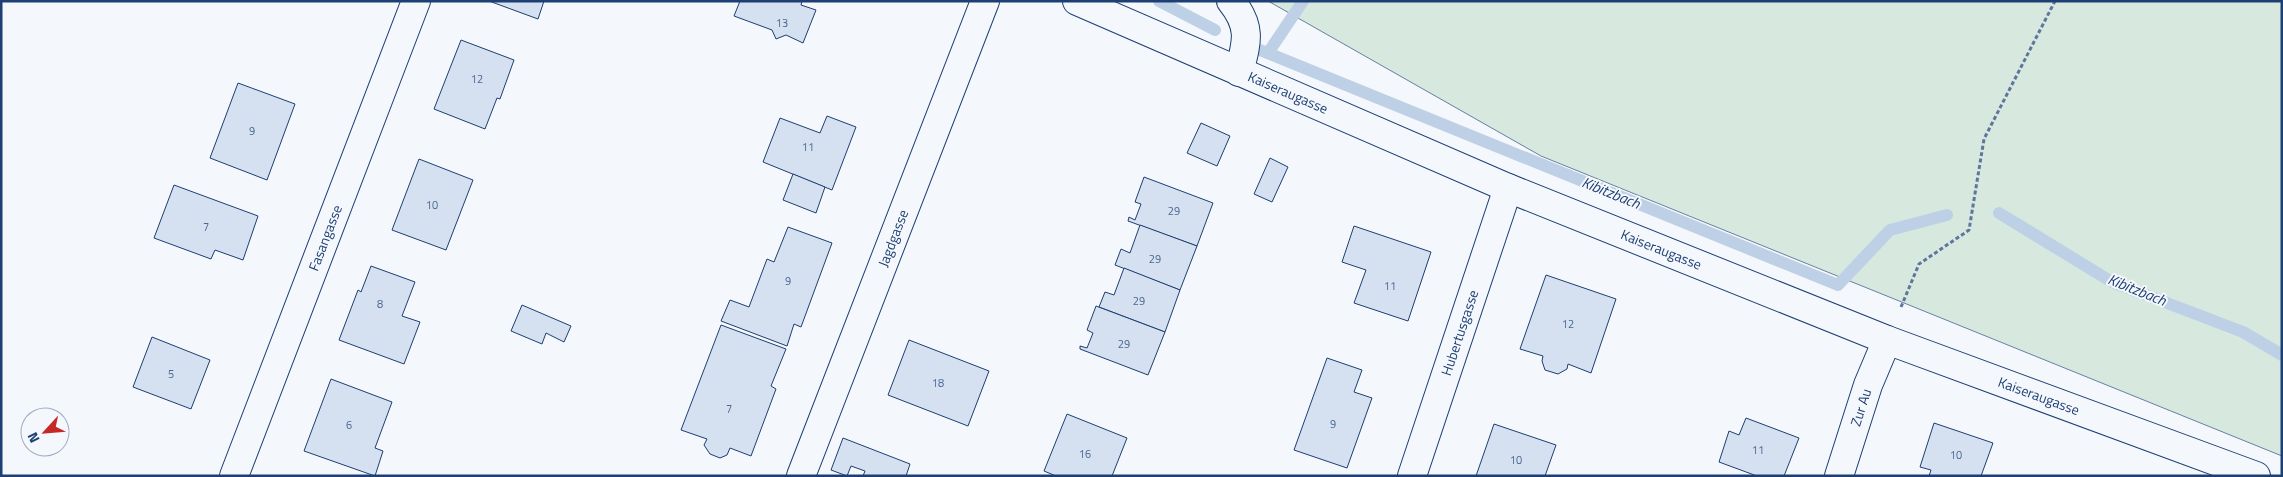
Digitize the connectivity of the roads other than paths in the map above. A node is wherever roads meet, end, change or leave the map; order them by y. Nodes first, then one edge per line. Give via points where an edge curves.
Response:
1 (416, 1) edge
2 (986, 1) edge
3 (1076, 1) edge
4 (1231, 1) edge
5 (1239, 72) junction
6 (1508, 188) junction
7 (1887, 340) junction
8 (2224, 470) edge
9 (234, 476) edge
10 (801, 476) edge
11 (1412, 476) edge
12 (1839, 476) edge
13 (2256, 476) edge

1 - 9 street, Fasangasse
2 - 10 street, Jagdgasse
3 - 5 street, Kaiseraugasse
4 - 5 street via 1240,12 1248,39
5 - 6 street, Kaiseraugasse
6 - 7 street, Kaiseraugasse
6 - 11 street, Hubertusgasse
7 - 8 street, Kaiseraugasse
7 - 12 street, Zur Au via 1868,386
8 - 13 street, Kaiseraugasse

